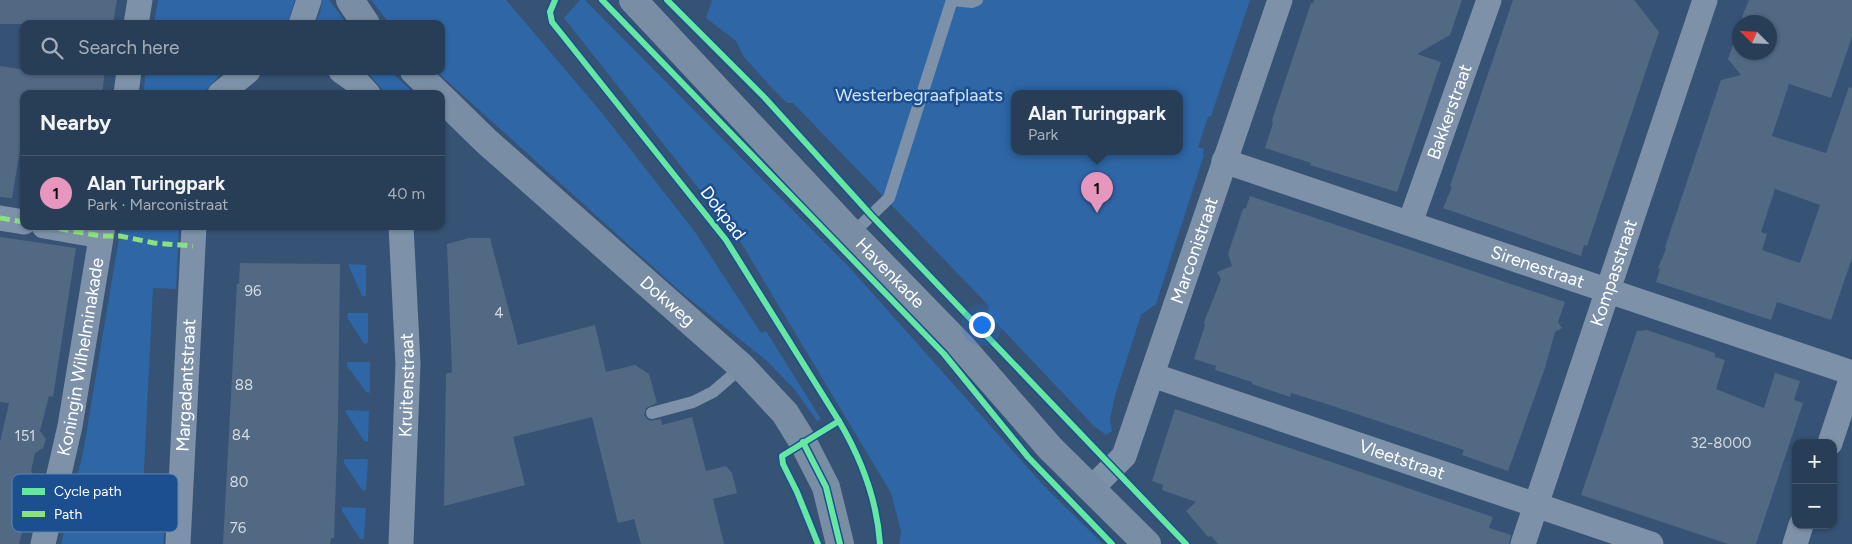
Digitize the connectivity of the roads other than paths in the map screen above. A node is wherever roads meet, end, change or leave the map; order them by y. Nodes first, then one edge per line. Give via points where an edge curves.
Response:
1 (140, 0) edge
2 (309, 0) edge
3 (350, 0) edge
4 (633, 0) edge
5 (952, 0) edge
6 (977, 0) edge
7 (1280, 0) edge
8 (1489, 0) edge
9 (1705, 0) edge
10 (137, 20) edge
11 (302, 20) edge
12 (363, 20) edge
13 (128, 75) edge
14 (243, 75) edge
15 (347, 75) edge
16 (418, 75) edge
17 (127, 90) edge
18 (225, 90) edge
19 (364, 90) edge
20 (434, 90) edge
21 (445, 101) edge
22 (1224, 161) junction
23 (0, 218) edge
24 (20, 221) edge
25 (1410, 223) junction
26 (194, 230) edge
27 (401, 230) edge
28 (102, 231) edge
29 (852, 234) junction
30 (1609, 291) junction
31 (742, 367) junction
32 (1152, 375) junction
33 (1852, 375) edge
34 (652, 413) dead end
35 (1831, 439) edge
36 (59, 474) edge
37 (1091, 489) junction
38 (1536, 505) junction
39 (1800, 529) edge
40 (178, 544) edge
41 (401, 544) edge
42 (840, 544) edge
43 (1147, 544) edge
44 (1523, 544) edge
45 (1651, 544) edge
46 (1795, 544) edge

1 - 10 street
2 - 11 street
3 - 12 street
4 - 29 street, Havenkade
5 - 6 lane
5 - 29 lane via 889,198
7 - 22 street, Marconistraat
8 - 25 street, Bakkerstraat
9 - 30 street, Kompasstraat
13 - 17 street
14 - 18 street
15 - 19 street
16 - 20 street
21 - 31 street, Dokweg
22 - 25 street, Sirenestraat
22 - 32 street, Marconistraat
23 - 24 street
25 - 30 street, Sirenestraat
26 - 40 street, Margadantstraat
27 - 41 street, Kruitenstraat via 408,364
28 - 36 street, Koningin Wilhelminakade
29 - 37 street, Havenkade via 961,346 1050,448
30 - 33 street, Sirenestraat
30 - 38 street, Kompasstraat
31 - 34 lane via 713,392 693,402
31 - 42 street, Dokweg via 779,407 803,442 826,487
32 - 37 street, Marconistraat via 1124,456
32 - 38 street, Vleetstraat
33 - 35 street
37 - 43 street, Havenkade
38 - 44 street, Kompasstraat
38 - 45 street, Vleetstraat
39 - 46 street

